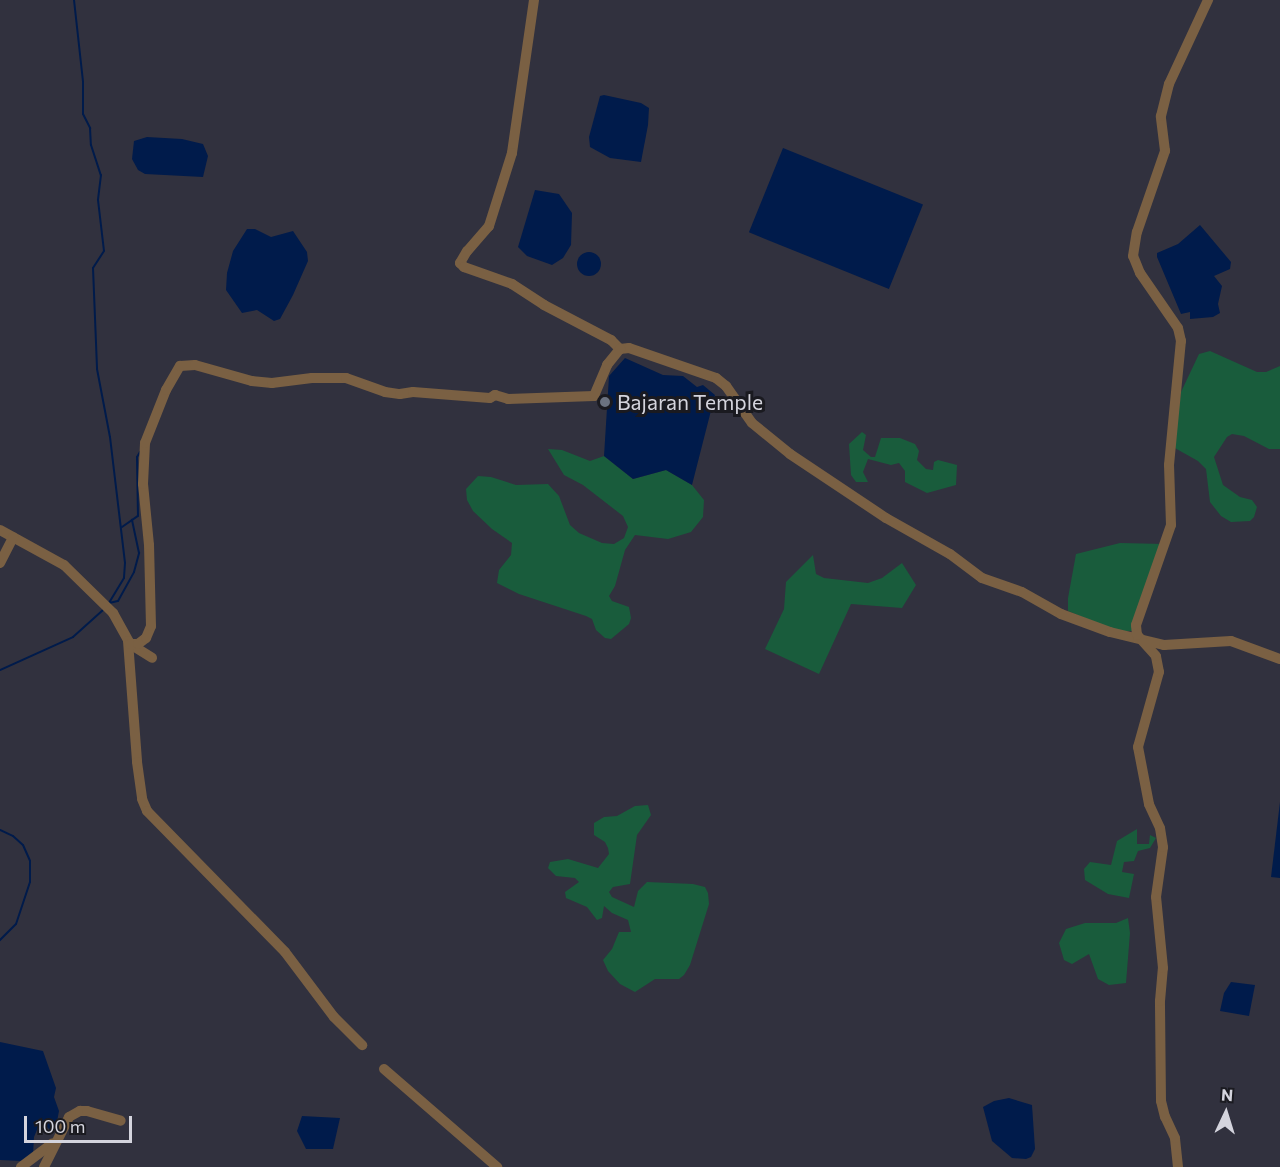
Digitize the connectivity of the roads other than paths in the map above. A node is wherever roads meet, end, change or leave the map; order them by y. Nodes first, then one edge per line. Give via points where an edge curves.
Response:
1 (534, 0) edge
2 (1208, 0) edge
3 (620, 348) junction
4 (0, 530) edge
5 (13, 537) junction
6 (0, 563) edge
7 (1142, 640) junction
8 (129, 642) junction
9 (152, 658) dead end
10 (1280, 659) edge
11 (362, 1045) dead end
12 (384, 1070) dead end
13 (120, 1121) dead end
14 (56, 1140) junction
15 (21, 1167) edge
16 (44, 1167) edge
17 (497, 1167) edge
18 (1178, 1167) edge

1 - 3 street via 512,153 489,226 460,263 512,284
2 - 7 street via 1169,84 1161,116 1165,151 1133,250 1135,265 1178,328 1181,341 1169,465 1172,525 1139,613 1136,631
3 - 7 street via 716,378 752,423 781,447 982,578 1022,592 1090,627
3 - 8 street via 607,365 594,396 508,399 495,395 490,398 400,394 346,378 272,383 195,365 180,366 145,443 143,493 151,626 138,644
4 - 5 street
5 - 6 street
5 - 8 street via 64,565 113,613
7 - 10 street via 1164,645 1231,641
7 - 18 street via 1156,656 1159,672 1138,747 1162,847 1156,897 1163,968 1161,1101 1175,1138
8 - 9 street
8 - 11 street via 137,762 147,811 285,952 334,1017
12 - 17 street
13 - 14 street via 80,1111 69,1117
14 - 15 street
14 - 16 street

